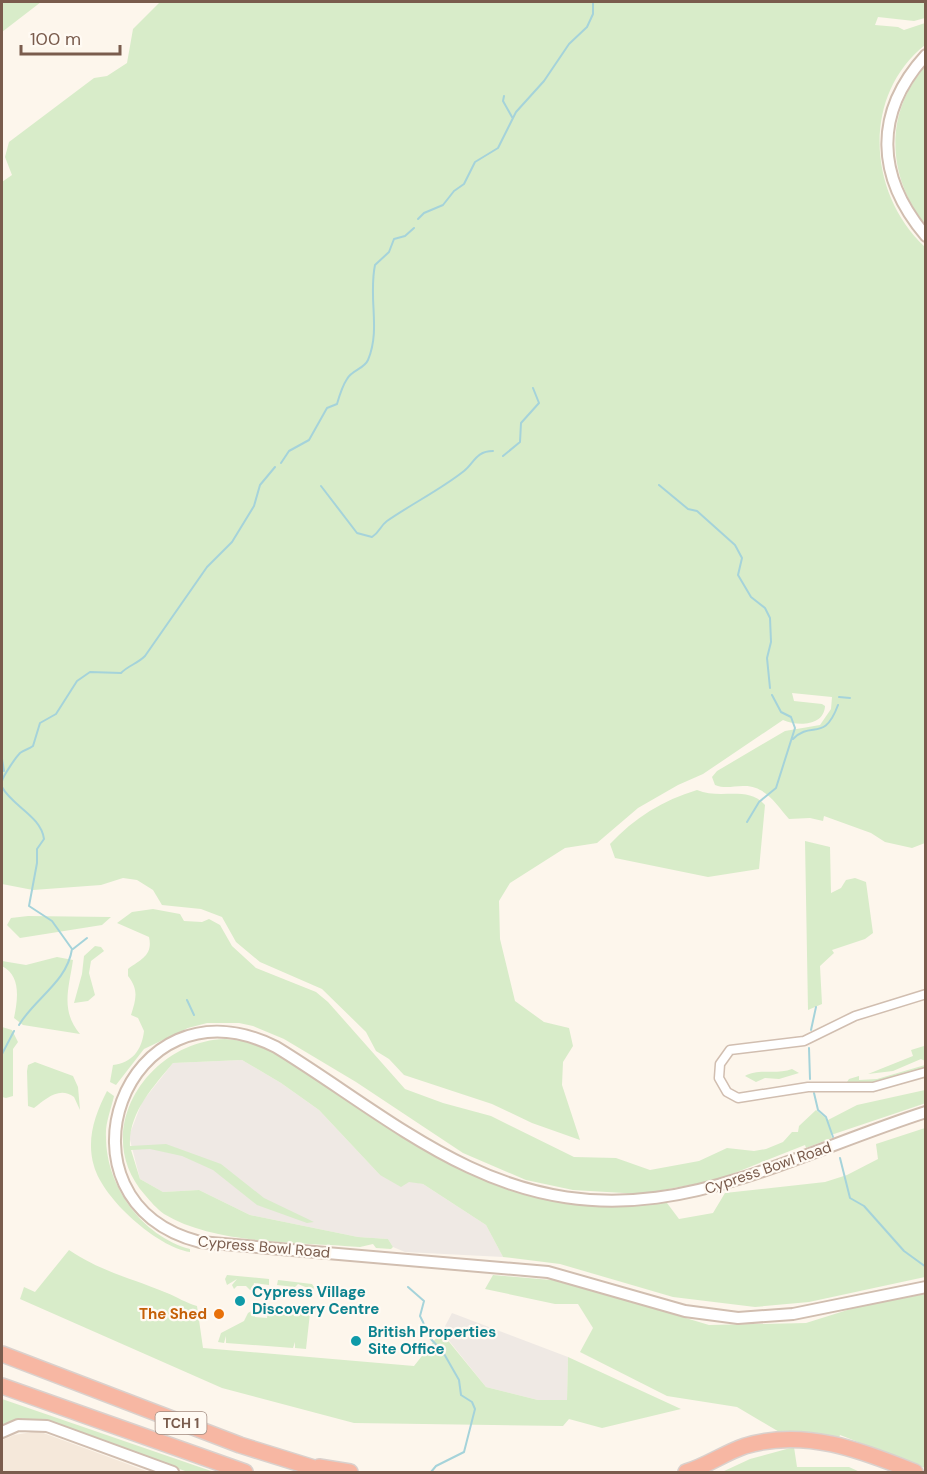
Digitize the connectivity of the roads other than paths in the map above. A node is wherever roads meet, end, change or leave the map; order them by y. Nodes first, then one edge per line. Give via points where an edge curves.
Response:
1 (926, 55) edge
2 (926, 236) edge
3 (926, 994) edge
4 (926, 1072) edge
5 (926, 1112) edge
6 (926, 1287) edge
7 (2, 1354) edge
8 (2, 1386) edge
9 (2, 1432) edge
10 (726, 1454) junction
11 (209, 1461) junction
12 (290, 1462) junction
13 (172, 1473) edge
14 (232, 1473) edge
15 (245, 1473) edge
16 (327, 1473) edge
17 (350, 1473) edge
18 (686, 1473) edge
19 (702, 1473) edge
20 (915, 1473) edge

1 - 2 street via 896,96 887,145 894,185
3 - 4 street via 855,1016 804,1041 730,1050 718,1073 727,1092 743,1098 808,1087 873,1087
5 - 6 street, Cypress Bowl Road via 695,1193 648,1201 577,1199 521,1187 467,1166 276,1047 249,1035 221,1032 178,1041 143,1065 123,1094 115,1143 123,1181 144,1212 165,1229 200,1242 530,1269 583,1280 685,1311 738,1318 792,1314
7 - 12 highway, TCH 1
8 - 11 highway, TCH 1
9 - 13 street via 18,1425 47,1426
10 - 18 highway
10 - 19 street
10 - 20 highway via 771,1441 800,1440 868,1453
11 - 14 highway
11 - 15 highway, TCH 1
12 - 16 highway, TCH 1
12 - 17 highway

